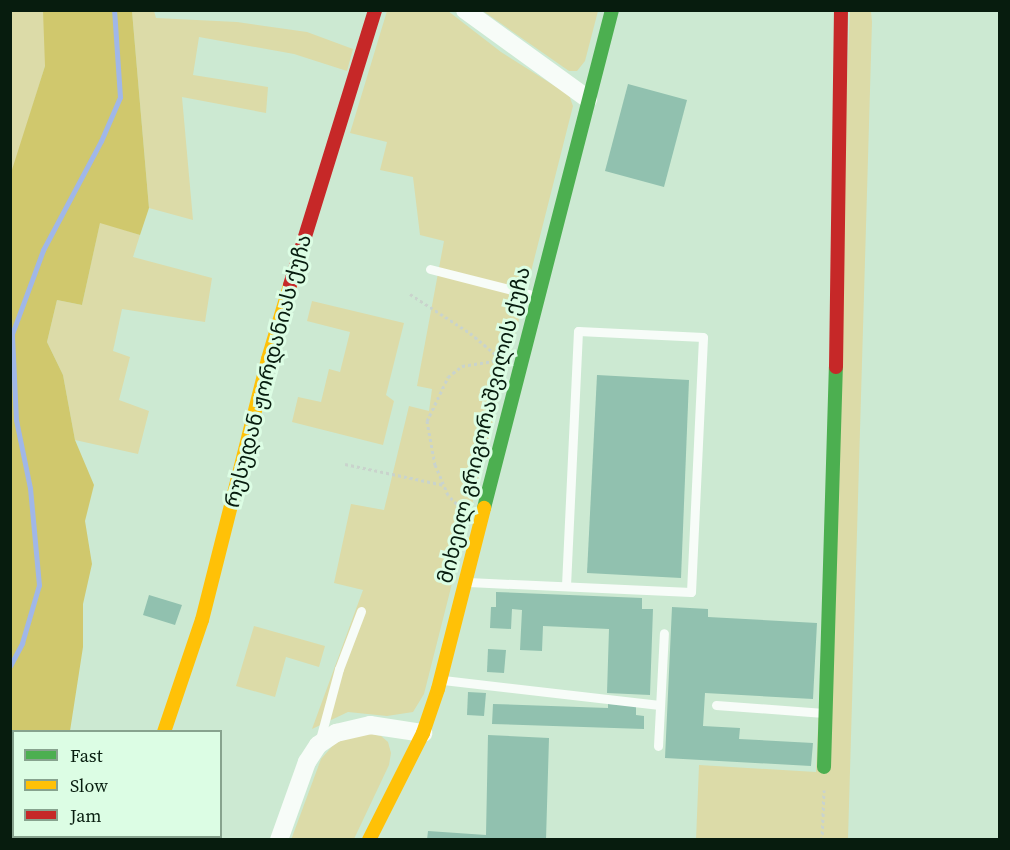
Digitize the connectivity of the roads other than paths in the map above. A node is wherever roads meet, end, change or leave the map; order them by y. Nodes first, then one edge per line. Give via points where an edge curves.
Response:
1 (375, 10) edge
2 (465, 10) edge
3 (612, 10) edge
4 (841, 10) edge
5 (588, 99) junction
6 (430, 269) dead end
7 (538, 296) junction
8 (465, 582) junction
9 (566, 586) junction
10 (361, 610) dead end
11 (664, 633) dead end
12 (441, 680) junction
13 (660, 705) junction
14 (716, 705) dead end
15 (826, 713) junction
16 (165, 730) edge
17 (423, 733) junction
18 (318, 746) junction
19 (658, 746) dead end
20 (824, 767) road end
21 (279, 840) edge
22 (369, 840) edge

1 - 16 street, რუსუდან ჟორდანიას ქუჩა via 268,359 202,620
2 - 5 street
3 - 5 street, მიხეილ გრიგორაშვილის ქუჩა
4 - 15 street via 839,263
5 - 7 street, მიხეილ გრიგორაშვილის ქუჩა
6 - 7 lane
7 - 8 street, მიხეილ გრიგორაშვილის ქუჩა
8 - 9 lane
8 - 12 street, მიხეილ გრიგორაშვილის ქუჩა
9 - 9 lane via 691,592 703,337 578,331
10 - 18 lane via 339,669
11 - 13 lane
12 - 13 lane
12 - 17 street, მიხეილ გრიგორაშვილის ქუჩა
13 - 19 lane
14 - 15 lane
15 - 20 street
17 - 18 street via 370,725 336,733
17 - 22 street, მიხეილ გრიგორაშვილის ქუჩა
18 - 21 street via 307,762

